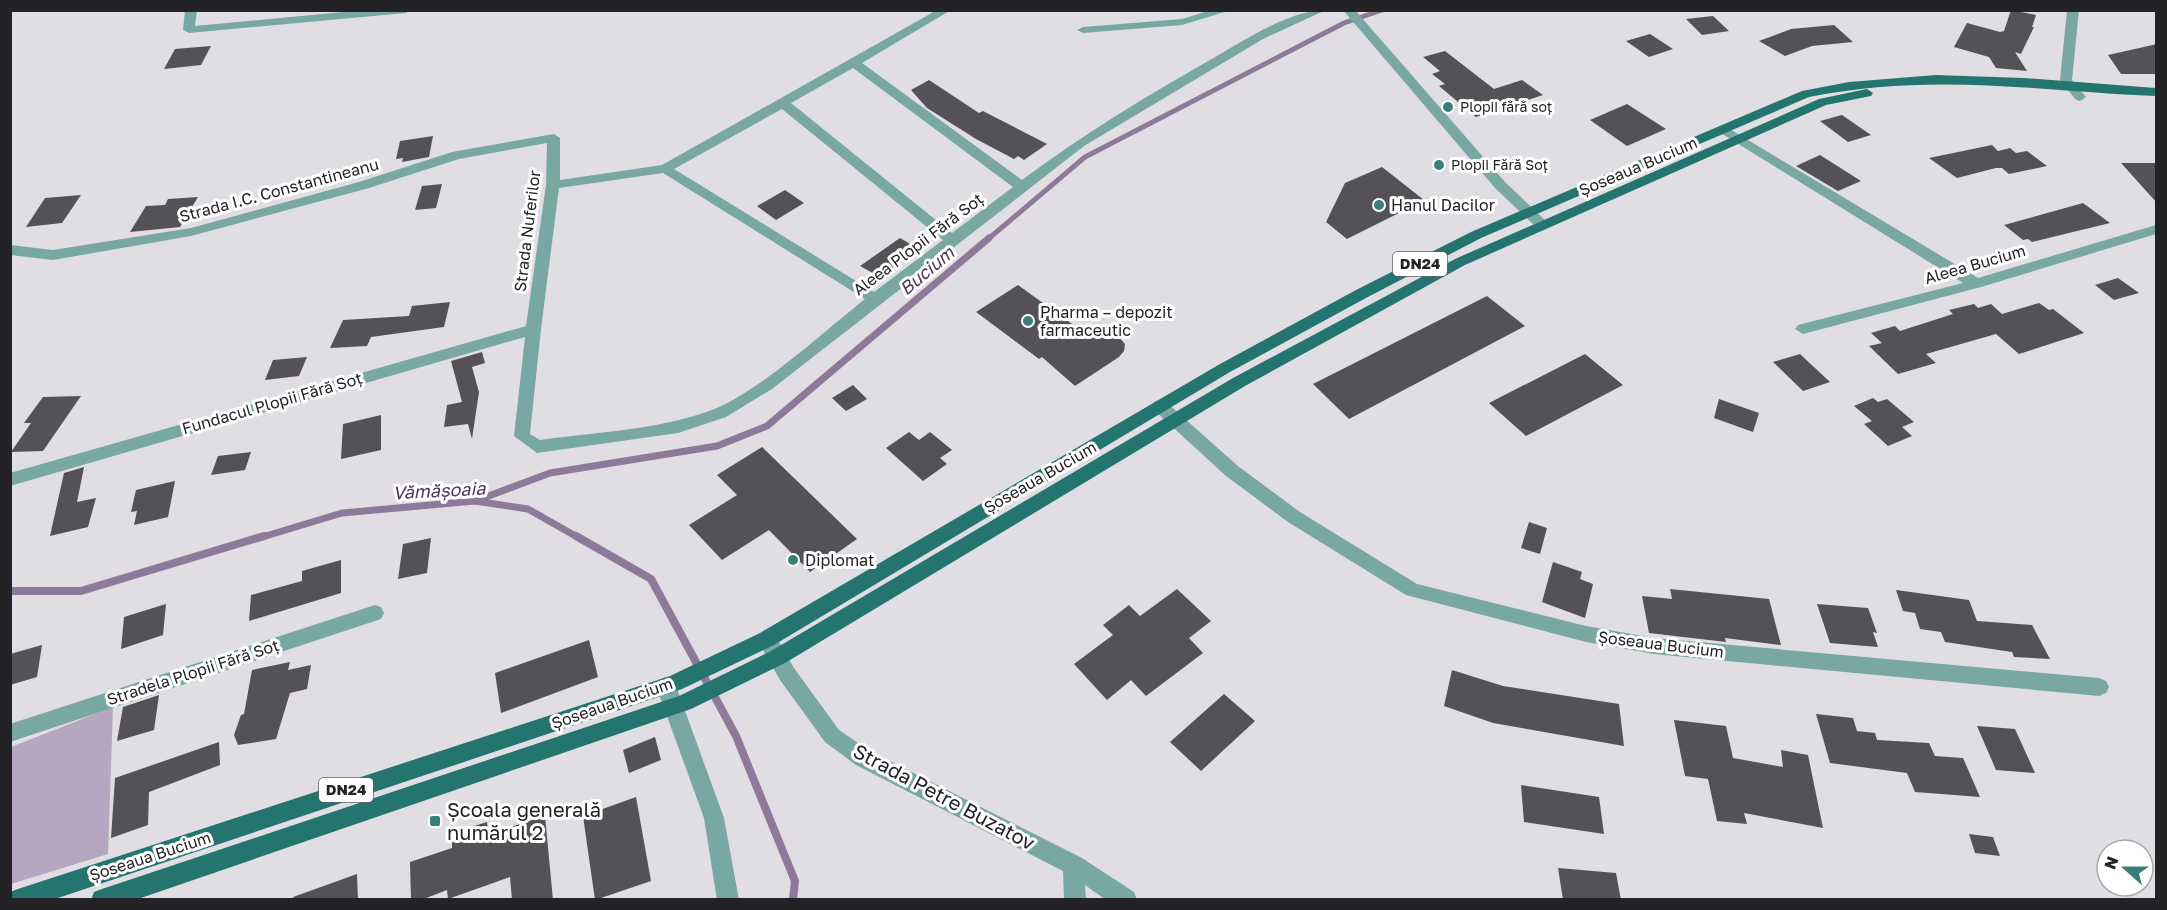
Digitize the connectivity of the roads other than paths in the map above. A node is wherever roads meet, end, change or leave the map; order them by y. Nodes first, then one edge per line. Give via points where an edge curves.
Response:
1 (191, 10) edge
2 (406, 10) edge
3 (946, 10) edge
4 (1226, 10) edge
5 (1321, 10) edge
6 (2073, 10) edge
7 (1350, 12) edge
8 (1083, 30) dead end
9 (853, 62) junction
10 (2076, 92) junction
11 (2157, 92) edge
12 (2157, 102) edge
13 (783, 103) junction
14 (1723, 129) junction
15 (554, 138) joint
16 (1737, 138) junction
17 (665, 169) junction
18 (553, 185) junction
19 (1022, 187) junction
20 (1528, 213) junction
21 (1542, 225) junction
22 (2152, 234) edge
23 (953, 241) junction
24 (10, 250) edge
25 (1976, 284) junction
26 (875, 298) junction
27 (533, 328) junction
28 (1803, 329) dead end
29 (1160, 406) junction
30 (1175, 420) junction
31 (522, 436) joint
32 (10, 480) edge
33 (375, 614) dead end
34 (767, 639) junction
35 (778, 657) junction
36 (671, 684) junction
37 (2099, 687) dead end
38 (680, 705) junction
39 (10, 733) edge
40 (1074, 865) junction
41 (106, 899) edge
42 (18, 900) edge
43 (728, 900) edge
44 (1075, 900) edge
45 (1126, 900) edge

1 - 2 street via 189,30
3 - 9 street
4 - 8 street via 1182,22
5 - 19 street, Aleea Plopii Fără Soț via 1259,37 1116,119
6 - 10 street via 2066,80
7 - 20 street
9 - 13 street
9 - 19 street
10 - 11 main road, Șoseaua Bucium / DN24
10 - 12 main road, Șoseaua Bucium / DN24
10 - 14 main road, Șoseaua Bucium / DN24 via 1943,79 1883,80 1806,94
10 - 16 main road, Șoseaua Bucium / DN24 via 1944,89 1853,94 1823,102
13 - 17 street
13 - 23 street
14 - 16 street
14 - 20 main road, Șoseaua Bucium / DN24
15 - 18 street, Strada Nuferilor
15 - 24 street, Strada I.C. Constantineanu via 457,155 191,232 53,255
16 - 21 main road, Șoseaua Bucium / DN24
16 - 25 street
17 - 18 street
17 - 26 street
18 - 27 street, Strada Nuferilor
19 - 23 street, Aleea Plopii Fără Soț
20 - 21 street
20 - 29 main road, Șoseaua Bucium / DN24 via 1361,294
21 - 30 main road, Șoseaua Bucium / DN24 via 1377,305
22 - 25 street, Aleea Bucium
23 - 26 street, Aleea Plopii Fără Soț
25 - 28 street, Aleea Bucium
26 - 31 street, Aleea Plopii Fără Soț via 766,385 720,412 678,427 588,441 537,447
27 - 31 street, Strada Nuferilor
27 - 32 street, Fundacul Plopii Fără Soț
29 - 30 street, Șoseaua Bucium
29 - 34 main road, Șoseaua Bucium / DN24
30 - 35 main road, Șoseaua Bucium / DN24
30 - 37 street, Șoseaua Bucium via 1232,471 1294,517 1412,590 1586,634 1654,646
33 - 39 street, Stradela Plopii Fără Soț
34 - 35 street, Strada Petre Buzatov
34 - 36 main road, Șoseaua Bucium / DN24
35 - 38 main road, Șoseaua Bucium / DN24
35 - 40 street, Strada Petre Buzatov via 832,736 863,758
36 - 38 street
36 - 42 main road, Șoseaua Bucium / DN24
38 - 41 main road, Șoseaua Bucium / DN24
38 - 43 street via 714,818
40 - 44 street
40 - 45 street, Strada Petre Buzatov

